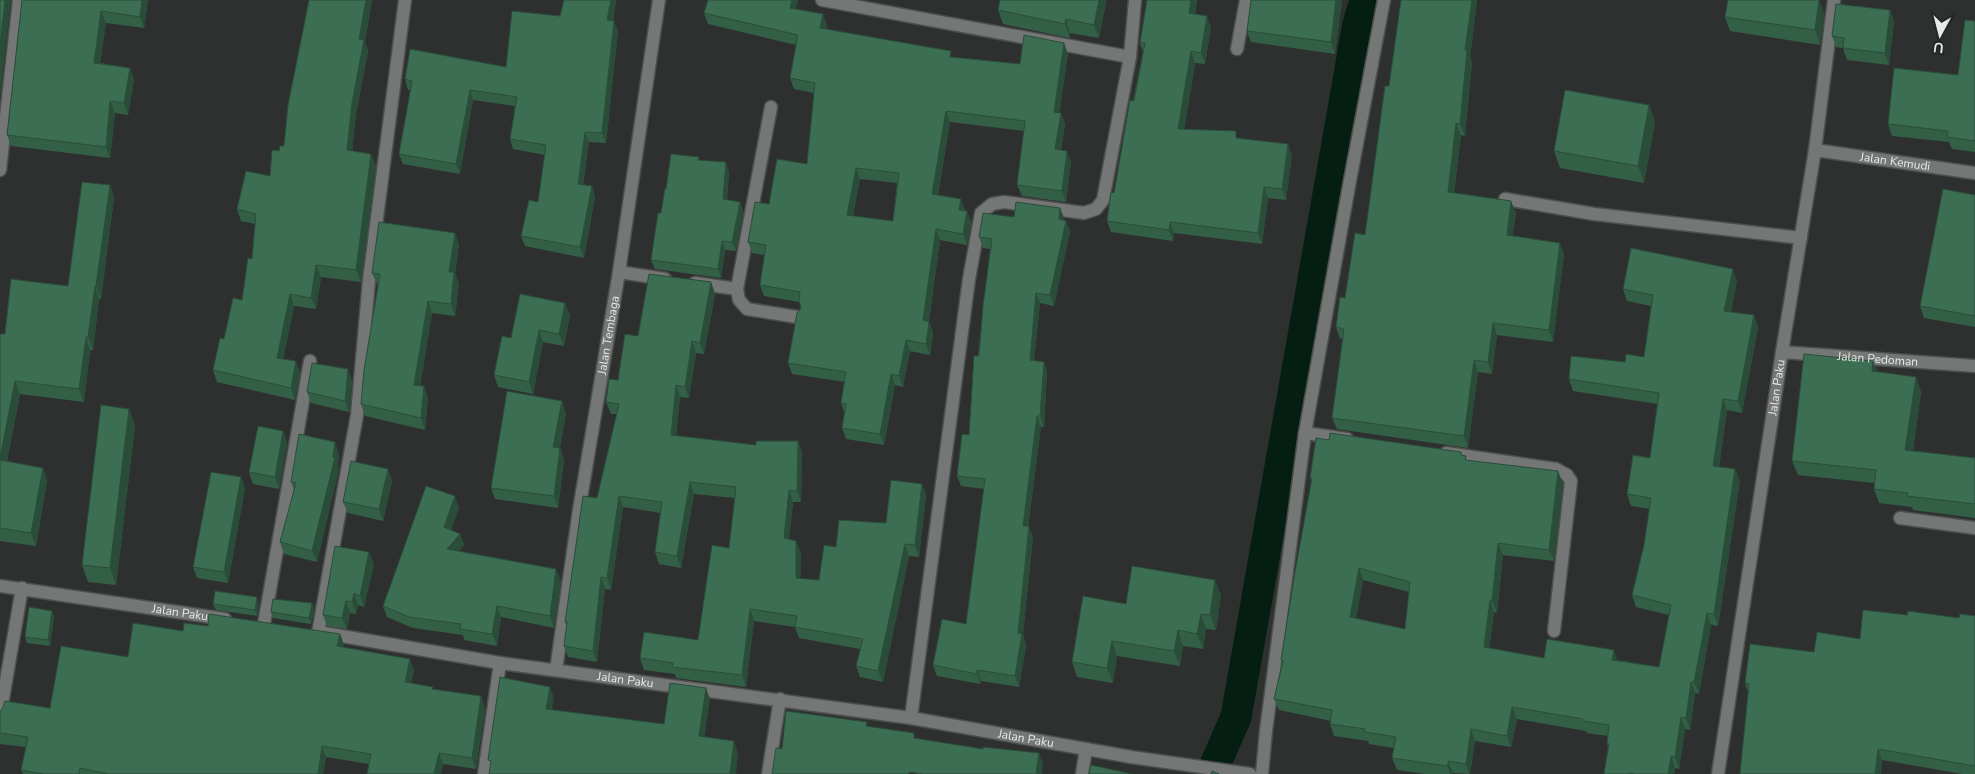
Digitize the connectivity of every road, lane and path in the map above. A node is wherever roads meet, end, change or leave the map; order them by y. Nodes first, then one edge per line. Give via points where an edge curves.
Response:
1 (19, 0) edge
2 (405, 0) edge
3 (659, 0) edge
4 (822, 0) edge
5 (1135, 0) edge
6 (1246, 0) edge
7 (1384, 0) edge
8 (1834, 0) edge
9 (1237, 49) dead end
10 (1130, 57) junction
11 (770, 107) dead end
12 (1815, 150) junction
13 (0, 170) edge
14 (1975, 174) edge
15 (1505, 199) edge
16 (1801, 238) junction
17 (619, 272) junction
18 (737, 289) junction
19 (797, 317) edge
20 (1782, 352) junction
21 (310, 361) dead end
22 (1975, 366) edge
23 (1305, 433) junction
24 (1363, 442) edge
25 (1431, 451) edge
26 (1900, 518) dead end
27 (1975, 528) edge
28 (0, 586) edge
29 (22, 588) junction
30 (235, 620) edge
31 (264, 624) edge
32 (1554, 632) dead end
33 (500, 663) junction
34 (556, 670) junction
35 (780, 699) junction
36 (0, 716) edge
37 (911, 718) junction
38 (1086, 749) junction
39 (484, 774) edge
40 (768, 774) edge
41 (1082, 774) edge
42 (1246, 774) edge
43 (1262, 774) edge
44 (1718, 774) edge

1 - 13 street
2 - 33 street, Jalan Paku via 369,280 357,415 314,632
3 - 17 street, Jalan Tembaga
4 - 10 street
5 - 10 street
6 - 9 street
7 - 23 street
8 - 12 street, Jalan Paku
10 - 37 street via 1107,187 1096,209 1084,213 1004,202 992,204 981,213 969,279
11 - 18 street
12 - 14 street, Jalan Kemudi
12 - 16 street, Jalan Paku
15 - 16 street via 1594,214
16 - 20 street, Jalan Paku
17 - 18 street
17 - 34 street, Jalan Tembaga
18 - 19 street via 739,300 747,309
20 - 22 street, Jalan Pedoman
20 - 44 street, Jalan Paku
21 - 31 street
23 - 24 street
23 - 43 street
25 - 32 street via 1556,469 1571,481
26 - 27 street
28 - 29 street, Jalan Paku
29 - 30 street, Jalan Paku
29 - 36 street
33 - 34 street, Jalan Paku
33 - 39 street
34 - 35 street, Jalan Paku
35 - 37 street, Jalan Paku
35 - 40 street
37 - 38 street, Jalan Paku
38 - 41 street
38 - 42 street, Jalan Paku

